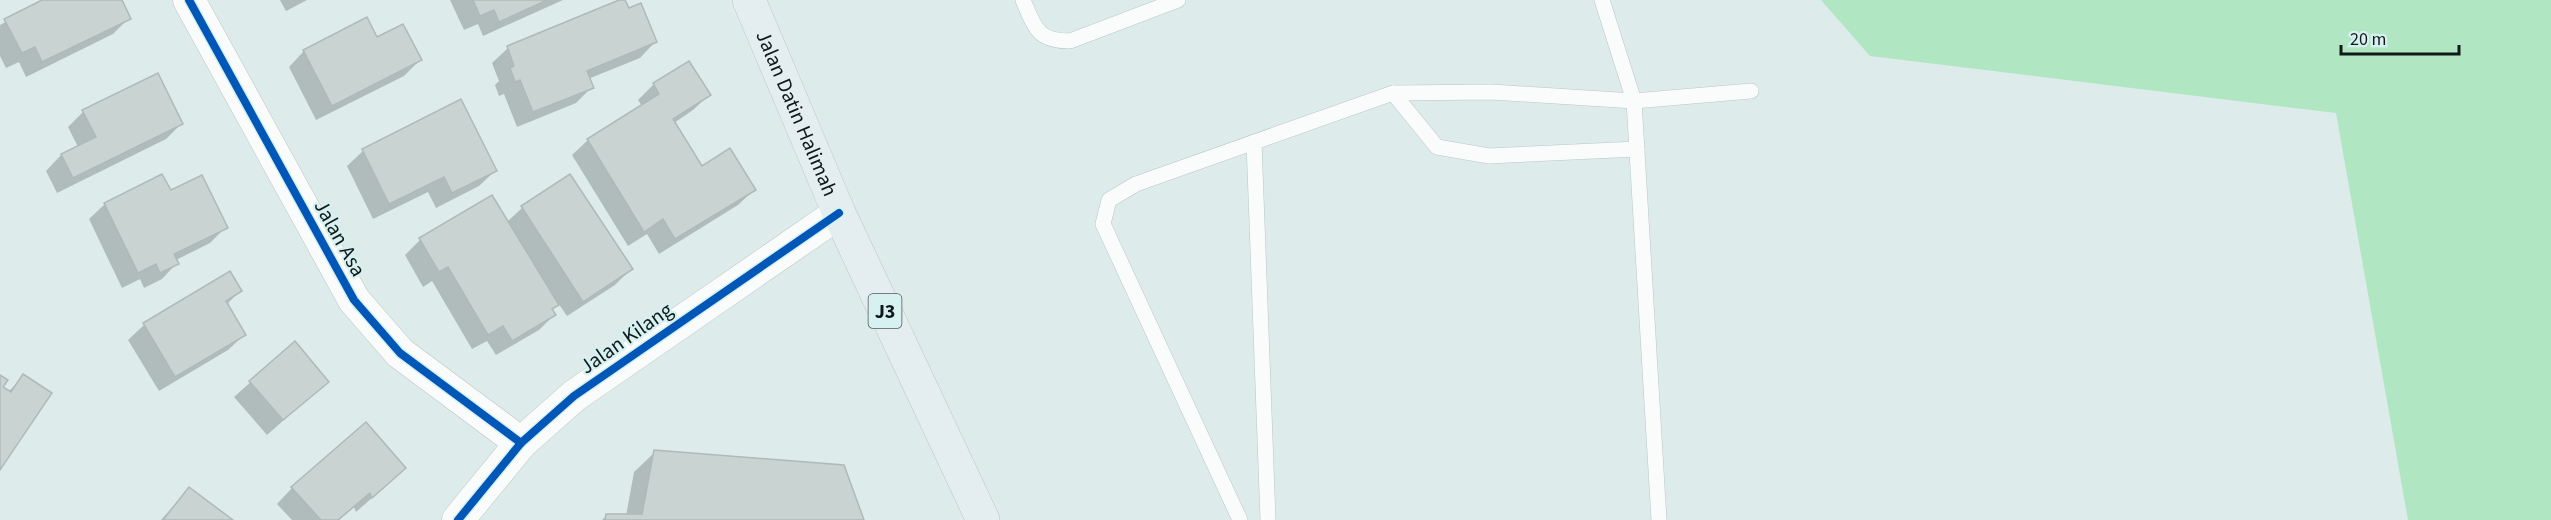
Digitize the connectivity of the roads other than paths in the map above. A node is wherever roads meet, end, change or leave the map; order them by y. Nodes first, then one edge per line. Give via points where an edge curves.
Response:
1 (189, 0) edge
2 (749, 0) edge
3 (1023, 0) edge
4 (1178, 0) edge
5 (1602, 0) edge
6 (1751, 91) dead end
7 (1393, 93) junction
8 (1634, 101) junction
9 (1254, 142) junction
10 (1637, 149) junction
11 (839, 213) junction
12 (521, 443) junction
13 (458, 520) edge
14 (983, 520) edge
15 (1240, 520) edge
16 (1268, 520) edge
17 (1659, 520) edge

1 - 12 street, Jalan Asa via 354,300 400,353
2 - 11 main road, Jalan Datin Halimah / J3
3 - 4 lane via 1035,30 1051,41 1070,42
5 - 8 lane
6 - 8 lane
7 - 8 lane via 1491,92
7 - 9 lane
7 - 10 lane via 1437,147 1489,156
8 - 10 lane
9 - 15 lane via 1136,184 1109,200 1103,224
9 - 16 lane
10 - 17 lane
11 - 12 street, Jalan Kilang via 574,396
11 - 14 main road, Jalan Datin Halimah / J3
12 - 13 street, Jalan Kilang

